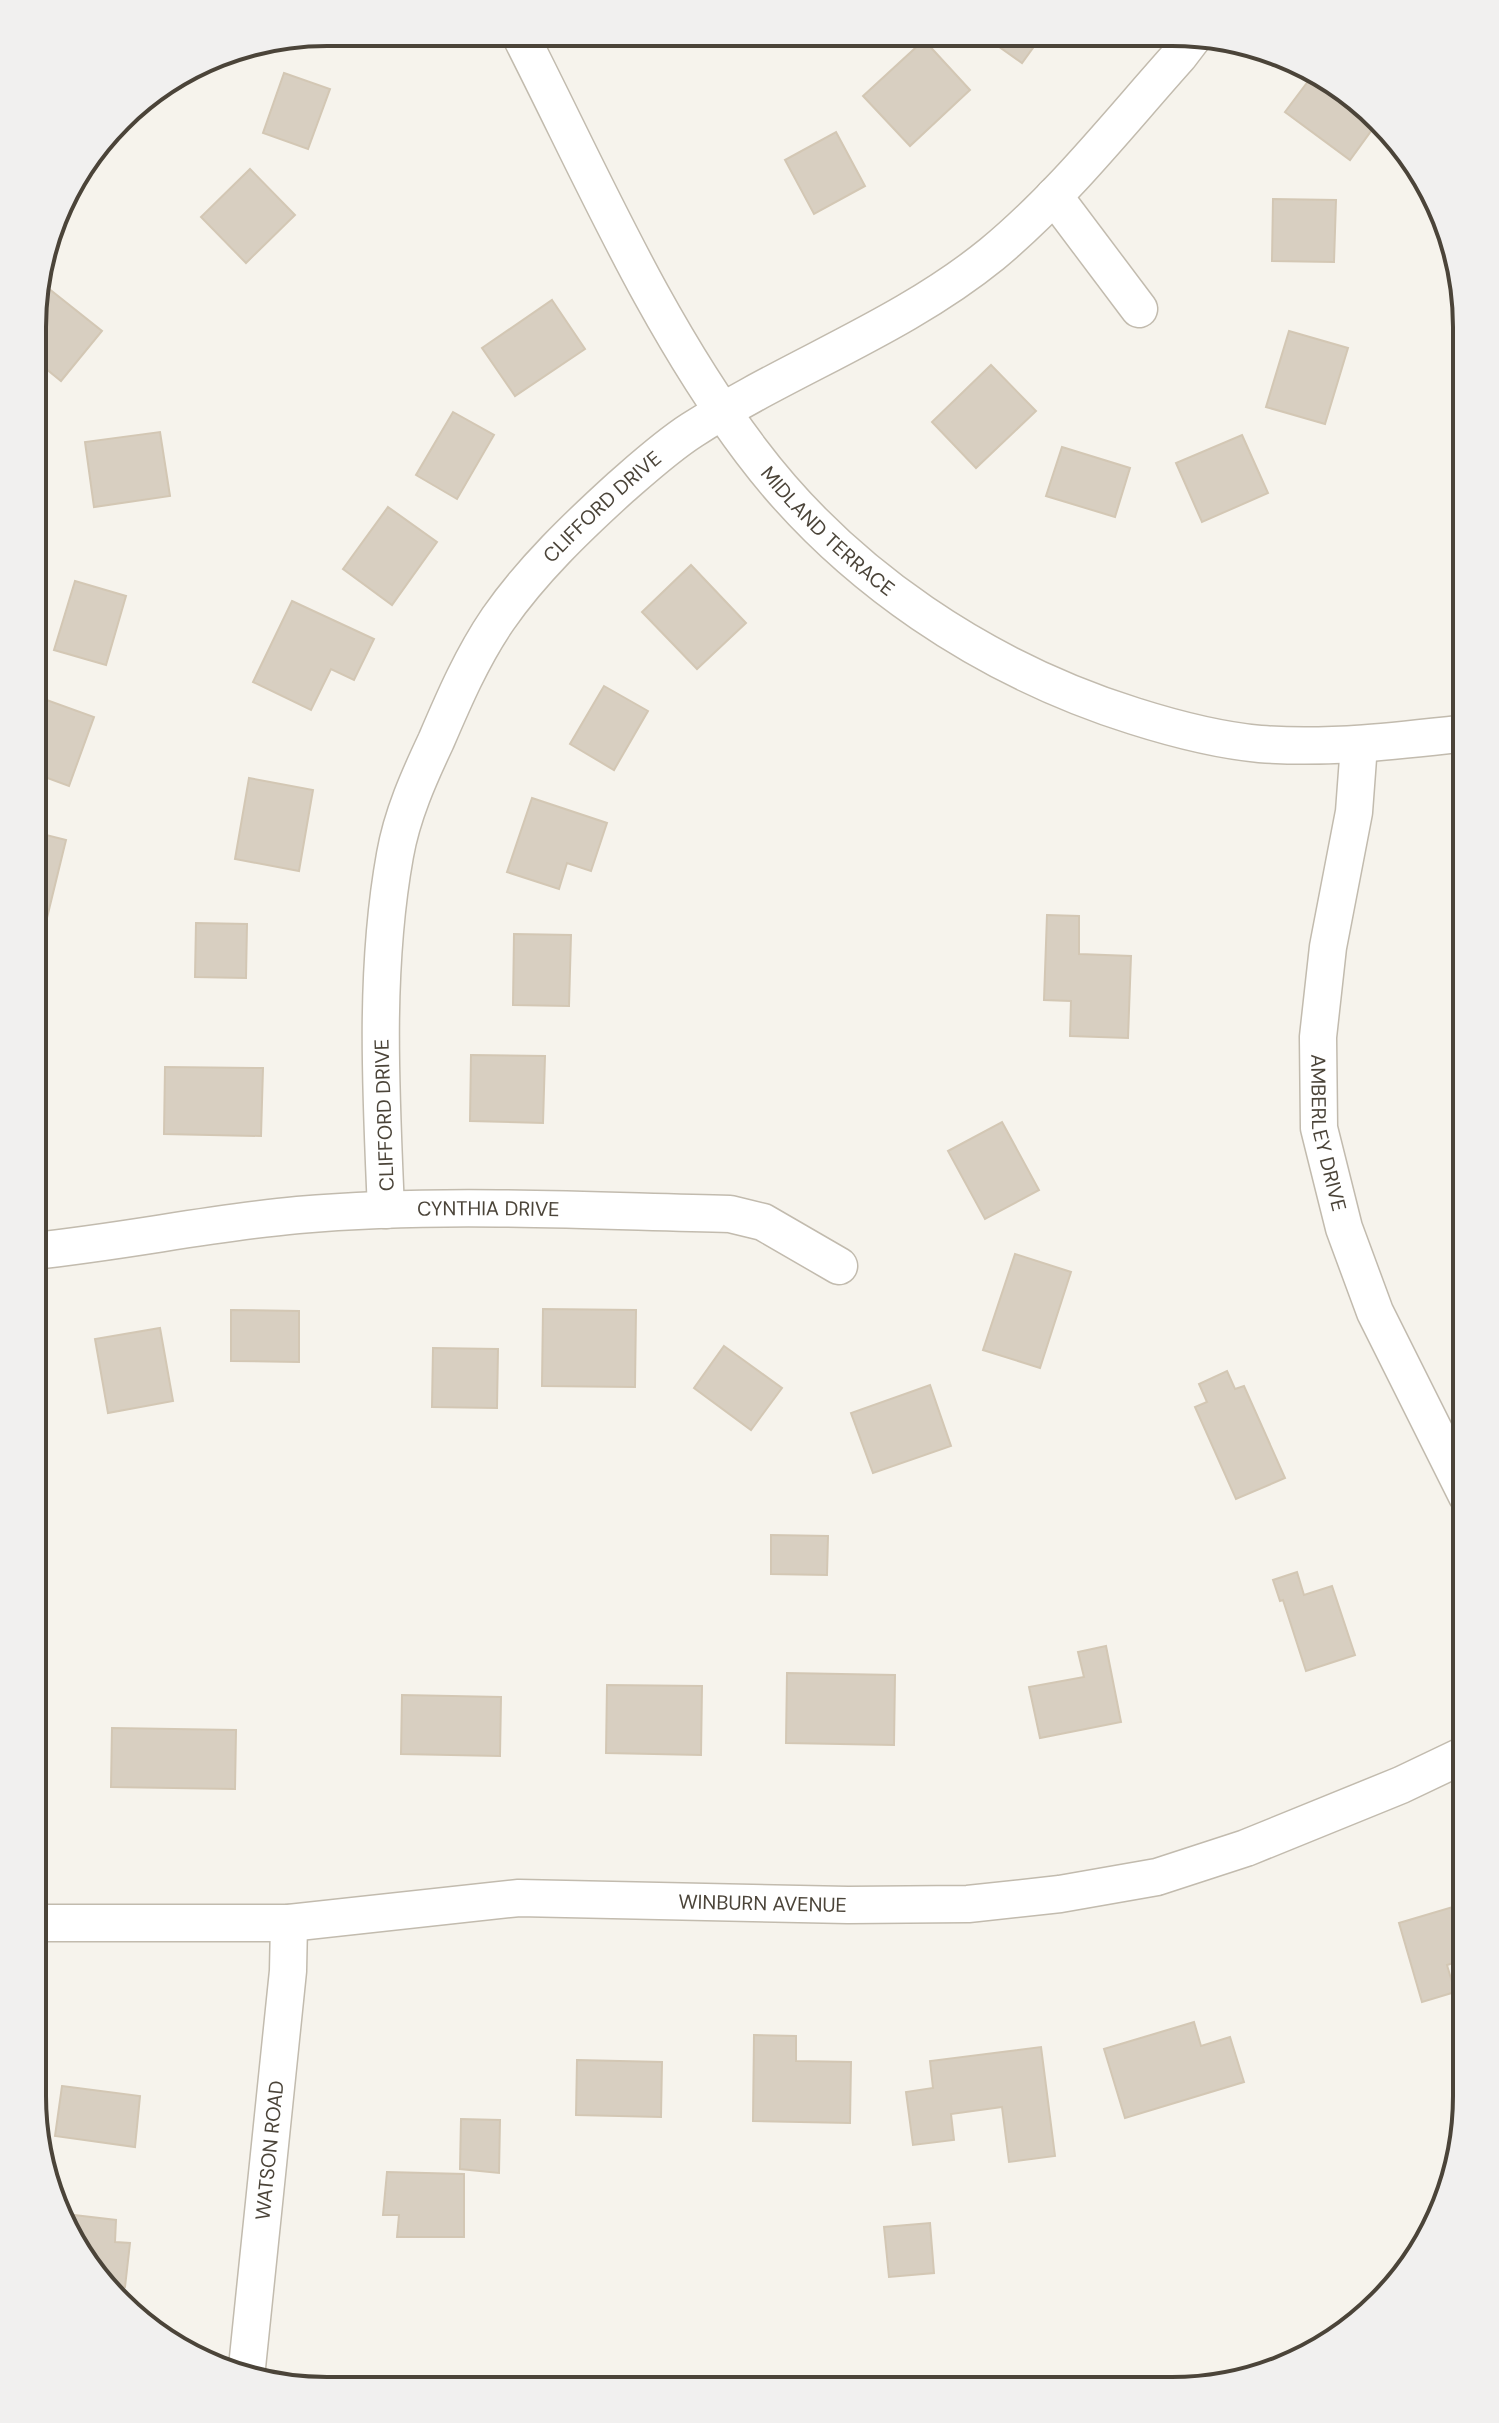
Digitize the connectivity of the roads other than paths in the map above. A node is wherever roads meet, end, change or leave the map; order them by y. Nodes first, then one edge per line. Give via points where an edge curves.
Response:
1 (526, 47) edge
2 (1186, 47) edge
3 (1054, 196) junction
4 (1139, 309) dead end
5 (724, 411) junction
6 (1453, 735) edge
7 (1359, 745) junction
8 (386, 1210) junction
9 (46, 1249) edge
10 (839, 1266) dead end
11 (1452, 1467) edge
12 (1452, 1761) edge
13 (46, 1923) edge
14 (289, 1923) junction
15 (247, 2365) edge

1 - 5 street, MIDLAND TERRACE via 639,270
2 - 3 street, CLIFFORD DRIVE
3 - 4 street
3 - 5 street, CLIFFORD DRIVE via 947,288
5 - 7 street, MIDLAND TERRACE via 751,451 830,540 876,580 989,654 1059,690 1183,731 1256,743
5 - 8 street, CLIFFORD DRIVE via 645,466 534,574 497,620 468,669 421,774 395,854 384,943
6 - 7 street, MIDLAND TERRACE
7 - 11 street, AMBERLEY DRIVE via 1354,812 1328,947 1318,1037 1319,1128 1344,1228 1375,1312
8 - 9 street, CYNTHIA DRIVE via 297,1215
8 - 10 street, CYNTHIA DRIVE via 730,1214 763,1222
12 - 14 street, WINBURN AVENUE via 1246,1848 1157,1877 1060,1894 968,1904 863,1905 519,1898
13 - 14 street, WINBURN AVENUE
14 - 15 street, WATSON ROAD

